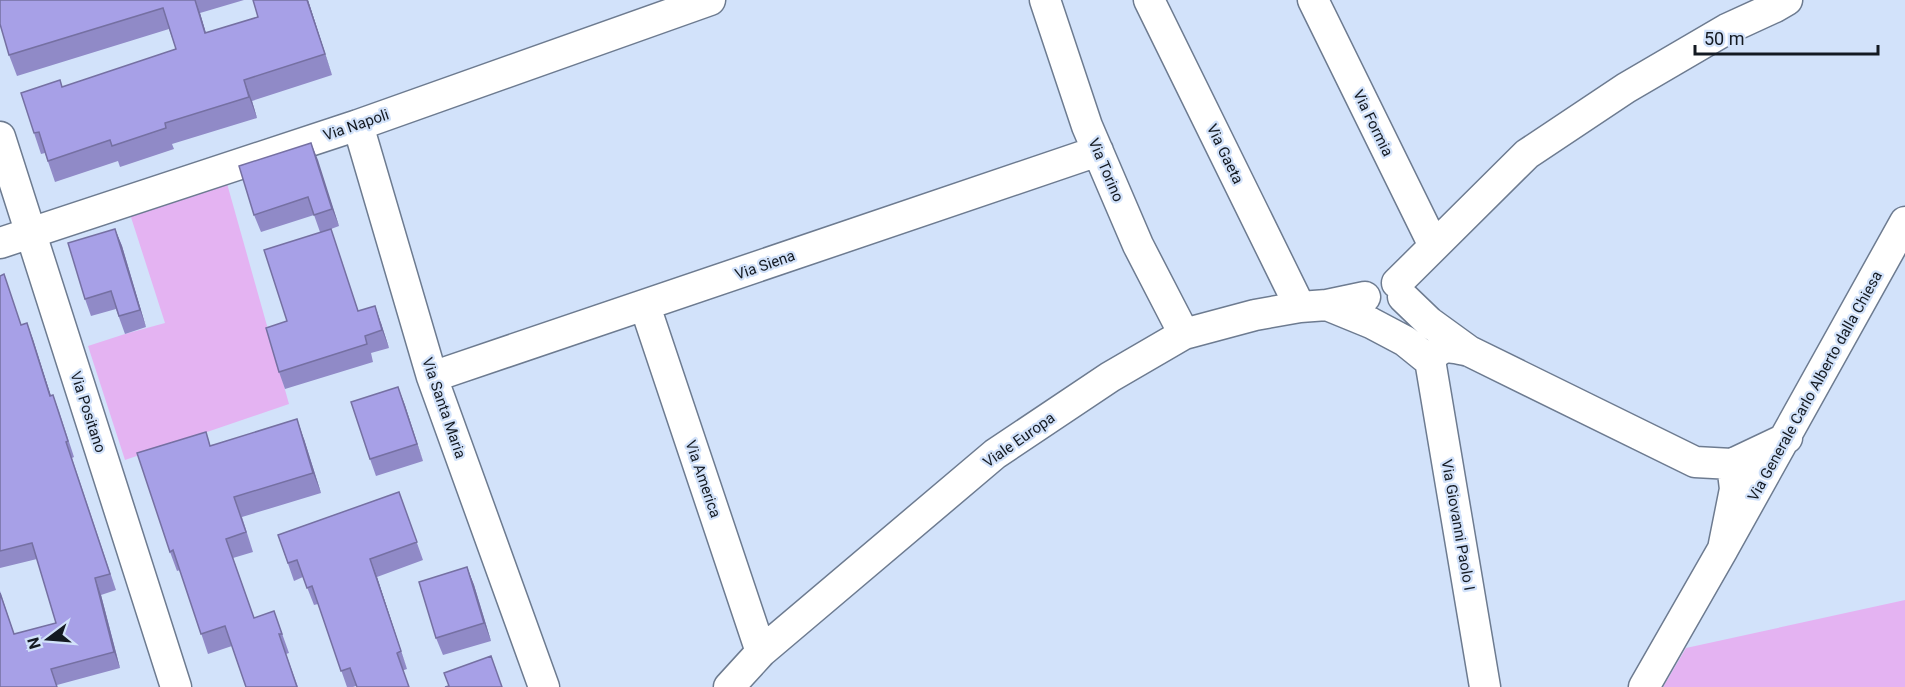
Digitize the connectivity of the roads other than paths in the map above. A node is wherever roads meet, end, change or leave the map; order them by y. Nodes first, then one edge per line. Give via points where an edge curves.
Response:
1 (1044, 0) edge
2 (1149, 0) edge
3 (1313, 0) edge
4 (1787, 0) edge
5 (698, 2) edge
6 (358, 125) junction
7 (0, 137) edge
8 (1098, 151) junction
9 (1905, 222) edge
10 (31, 233) junction
11 (0, 243) edge
12 (1434, 246) junction
13 (1400, 290) junction
14 (645, 306) junction
15 (1314, 306) junction
16 (1184, 334) junction
17 (1469, 351) junction
18 (1431, 362) junction
19 (432, 377) junction
20 (1787, 438) junction
21 (1731, 464) junction
22 (1723, 549) junction
23 (761, 652) junction
24 (176, 687) edge
25 (544, 687) edge
26 (729, 687) edge
27 (1485, 687) edge
28 (1644, 687) edge

1 - 8 street, Via Torino
2 - 15 street, Via Gaeta
3 - 12 street, Via Formia
4 - 12 street via 1727,29 1626,88 1527,154
5 - 6 street, Via Napoli
6 - 10 street, Via Napoli
6 - 19 street, Via Santa Maria
7 - 10 street, Via Positano
8 - 14 street, Via Siena
8 - 16 street, Via Torino via 1138,245
9 - 20 street, Via Generale Carlo Alberto dalla Chiesa
10 - 11 street, Via Napoli
10 - 24 street, Via Positano
12 - 13 street
13 - 15 street, Viale Europa via 1401,304 1387,315 1374,313 1365,297
13 - 17 street via 1427,321
14 - 19 street, Via Siena
14 - 23 street, Via America
15 - 16 street, Viale Europa via 1255,315
15 - 18 street via 1371,323 1405,341
16 - 23 street, Viale Europa via 1110,377 995,454
17 - 18 street via 1448,347 1436,351
17 - 21 street via 1695,462
18 - 27 street, Via Giovanni Paolo I
19 - 25 street, Via Santa Maria
20 - 21 street
20 - 22 street, Via Generale Carlo Alberto dalla Chiesa
21 - 22 street via 1735,489
22 - 28 street
23 - 26 street, Viale Europa

